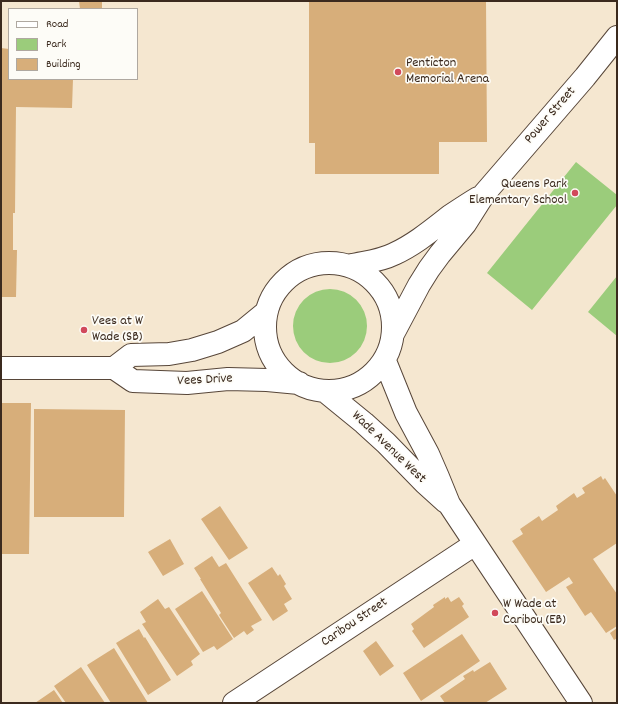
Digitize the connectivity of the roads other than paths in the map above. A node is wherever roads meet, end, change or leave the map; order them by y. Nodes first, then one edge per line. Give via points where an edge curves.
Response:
1 (617, 37) edge
2 (484, 194) junction
3 (352, 265) junction
4 (265, 313) junction
5 (393, 334) junction
6 (385, 362) junction
7 (1, 368) edge
8 (114, 368) junction
9 (299, 383) junction
10 (326, 392) junction
11 (449, 504) junction
12 (475, 544) junction
13 (234, 703) edge
14 (581, 703) edge

1 - 2 street, Power Street
2 - 3 street, Power Street via 409,246 378,260
2 - 5 street, Power Street via 465,224 430,269
3 - 4 street via 312,264 295,271 278,285 269,298
3 - 5 street via 368,276 382,292 391,311
4 - 8 street via 243,331 218,342 169,354 131,355
4 - 9 street via 267,342 274,357 286,374
5 - 6 street
6 - 10 street via 367,381 346,390
6 - 11 street, Wade Avenue West
7 - 8 street
8 - 9 street, Vees Drive via 133,381 187,383 228,379
9 - 10 street
10 - 11 street, Wade Avenue West via 386,443
11 - 12 street, Wade Avenue West
12 - 13 street, Caribou Street
12 - 14 street, Wade Avenue West

